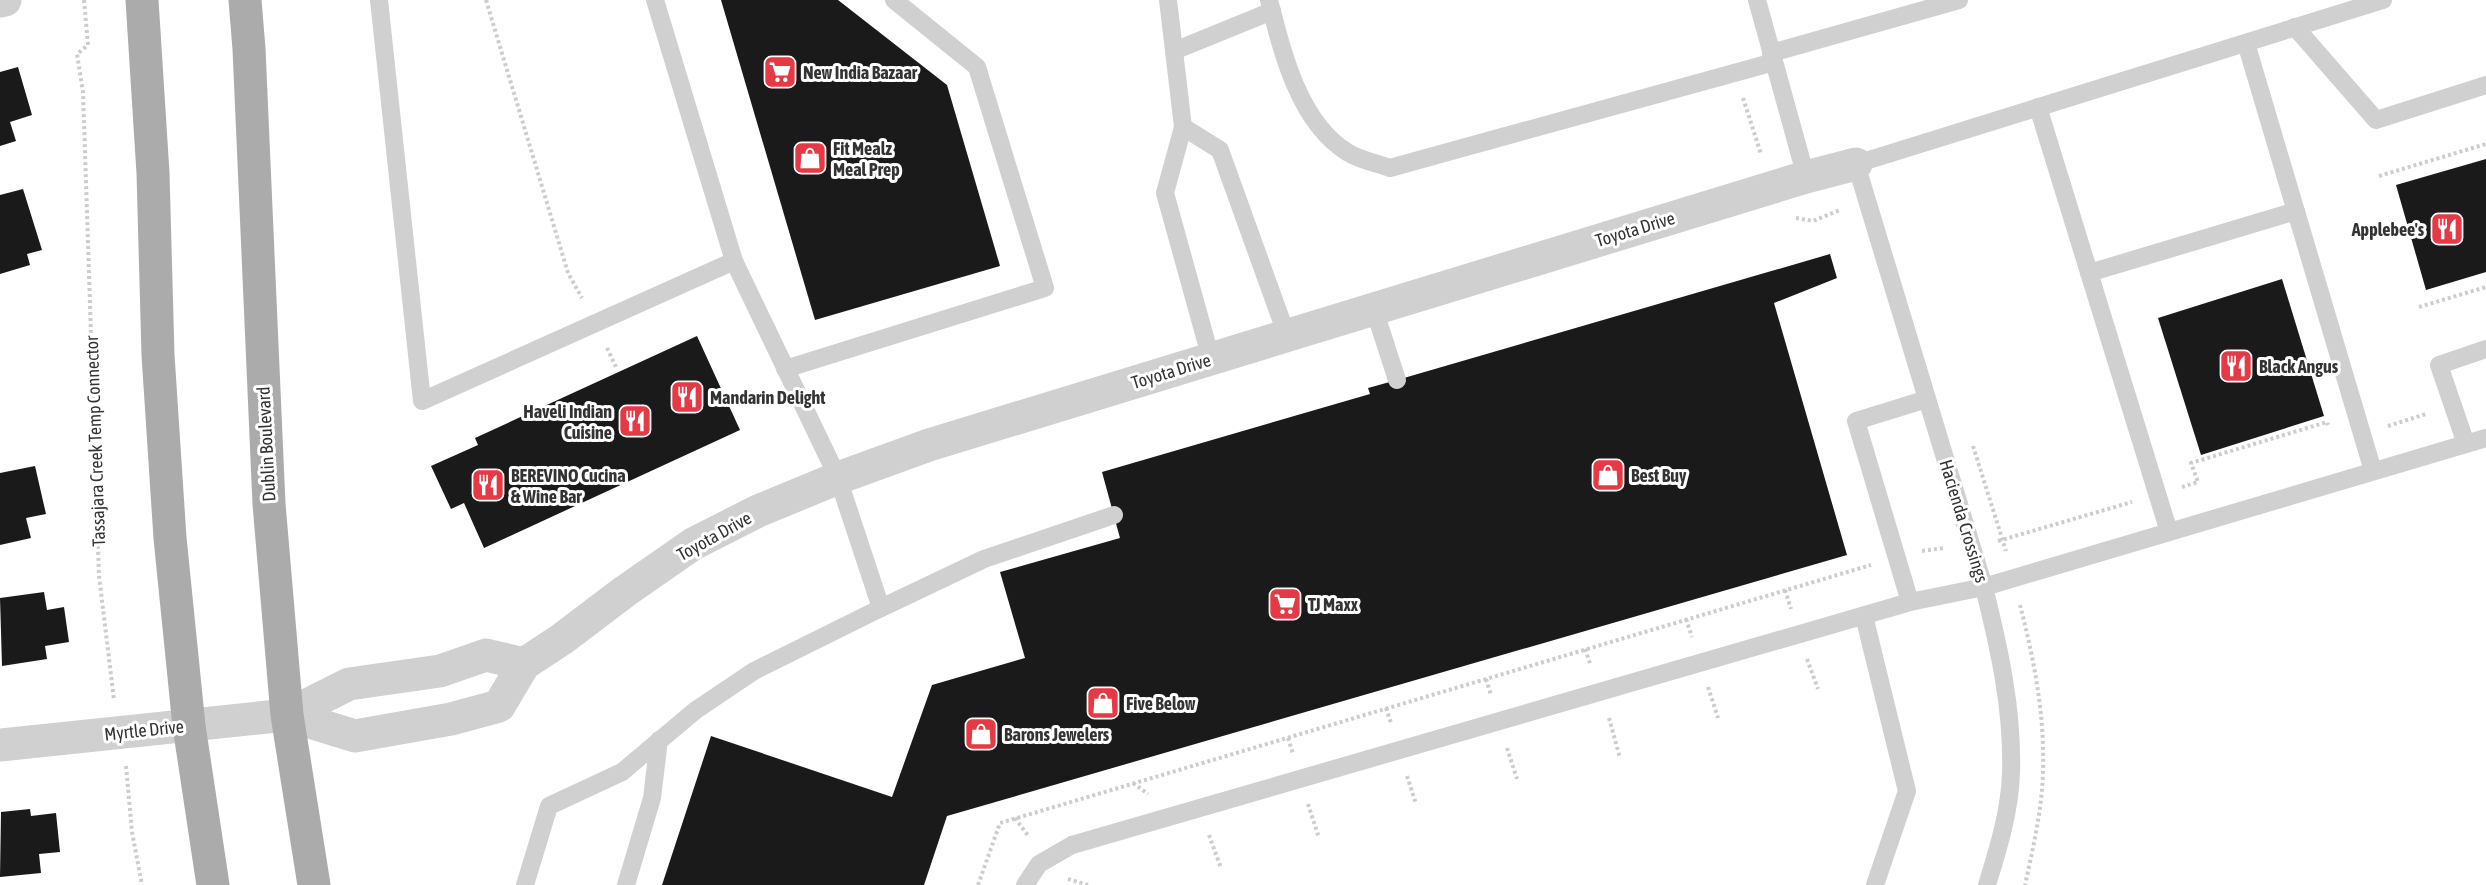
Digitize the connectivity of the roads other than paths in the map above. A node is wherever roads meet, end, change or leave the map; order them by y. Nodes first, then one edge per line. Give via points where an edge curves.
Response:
1 (5, 0) edge
2 (142, 0) edge
3 (245, 0) edge
4 (379, 0) edge
5 (655, 0) edge
6 (894, 0) edge
7 (1168, 0) edge
8 (1757, 0) edge
9 (1959, 0) edge
10 (2383, 0) edge
11 (0, 1) edge
12 (1271, 6) edge
13 (2295, 27) junction
14 (2246, 43) junction
15 (1174, 51) junction
16 (1773, 57) junction
17 (2486, 85) edge
18 (2038, 107) junction
19 (1183, 127) junction
20 (1856, 164) junction
21 (1806, 177) junction
22 (2296, 211) junction
23 (734, 261) junction
24 (2089, 273) junction
25 (1374, 309) junction
26 (1287, 336) junction
27 (2486, 349) edge
28 (1211, 359) junction
29 (785, 369) junction
30 (1397, 380) dead end
31 (1927, 399) junction
32 (2486, 438) edge
33 (2466, 444) junction
34 (2373, 471) junction
35 (838, 478) junction
36 (1114, 515) dead end
37 (2169, 532) junction
38 (1984, 587) junction
39 (1910, 602) junction
40 (881, 608) junction
41 (1864, 616) junction
42 (524, 664) junction
43 (287, 715) junction
44 (189, 726) junction
45 (659, 740) junction
46 (0, 745) edge
47 (213, 885) edge
48 (314, 885) edge
49 (525, 885) edge
50 (626, 885) edge
51 (1025, 885) edge
52 (1875, 885) edge
53 (1987, 885) edge

1 - 11 street
2 - 44 main road via 153,173 158,355 170,538
3 - 43 main road, Dublin Boulevard via 269,504
4 - 23 lane via 422,401
5 - 23 lane
6 - 29 lane via 977,67 1045,288
7 - 15 lane
8 - 16 lane
9 - 16 lane
10 - 13 lane
12 - 15 lane
12 - 16 lane via 1281,52 1315,123 1347,153 1390,168
13 - 14 lane
13 - 17 lane via 2376,120
14 - 18 lane
14 - 22 lane
15 - 19 lane
16 - 21 lane
18 - 20 lane
18 - 24 lane
19 - 26 lane via 1220,150
19 - 28 lane via 1165,193
20 - 21 street, Toyota Drive
20 - 31 lane, Hacienda Crossings
21 - 25 street, Toyota Drive
22 - 24 lane
22 - 34 lane
23 - 29 lane
24 - 37 lane
25 - 26 street, Toyota Drive
25 - 30 lane
26 - 28 street, Toyota Drive
27 - 33 lane via 2439,365
28 - 35 street, Toyota Drive via 929,445
29 - 35 lane
31 - 38 lane, Hacienda Crossings
31 - 39 lane via 1856,421
32 - 33 lane
33 - 34 lane
34 - 37 lane
35 - 40 lane
35 - 42 street, Toyota Drive via 758,511 693,544
36 - 40 lane via 984,559
37 - 38 lane
38 - 39 lane
38 - 53 lane, Hacienda Crossings via 2010,711 2011,775 2002,832
39 - 41 lane
40 - 45 lane via 754,671
41 - 51 lane via 1072,844 1039,864
41 - 52 lane via 1907,791
42 - 43 street via 486,655 440,671 349,684
42 - 43 street, Toyota Drive via 500,706 451,719 355,736
43 - 44 street, Myrtle Drive
43 - 48 main road, Dublin Boulevard
44 - 46 street, Myrtle Drive
44 - 47 main road
45 - 49 lane via 622,772 549,806
45 - 50 lane via 652,798

